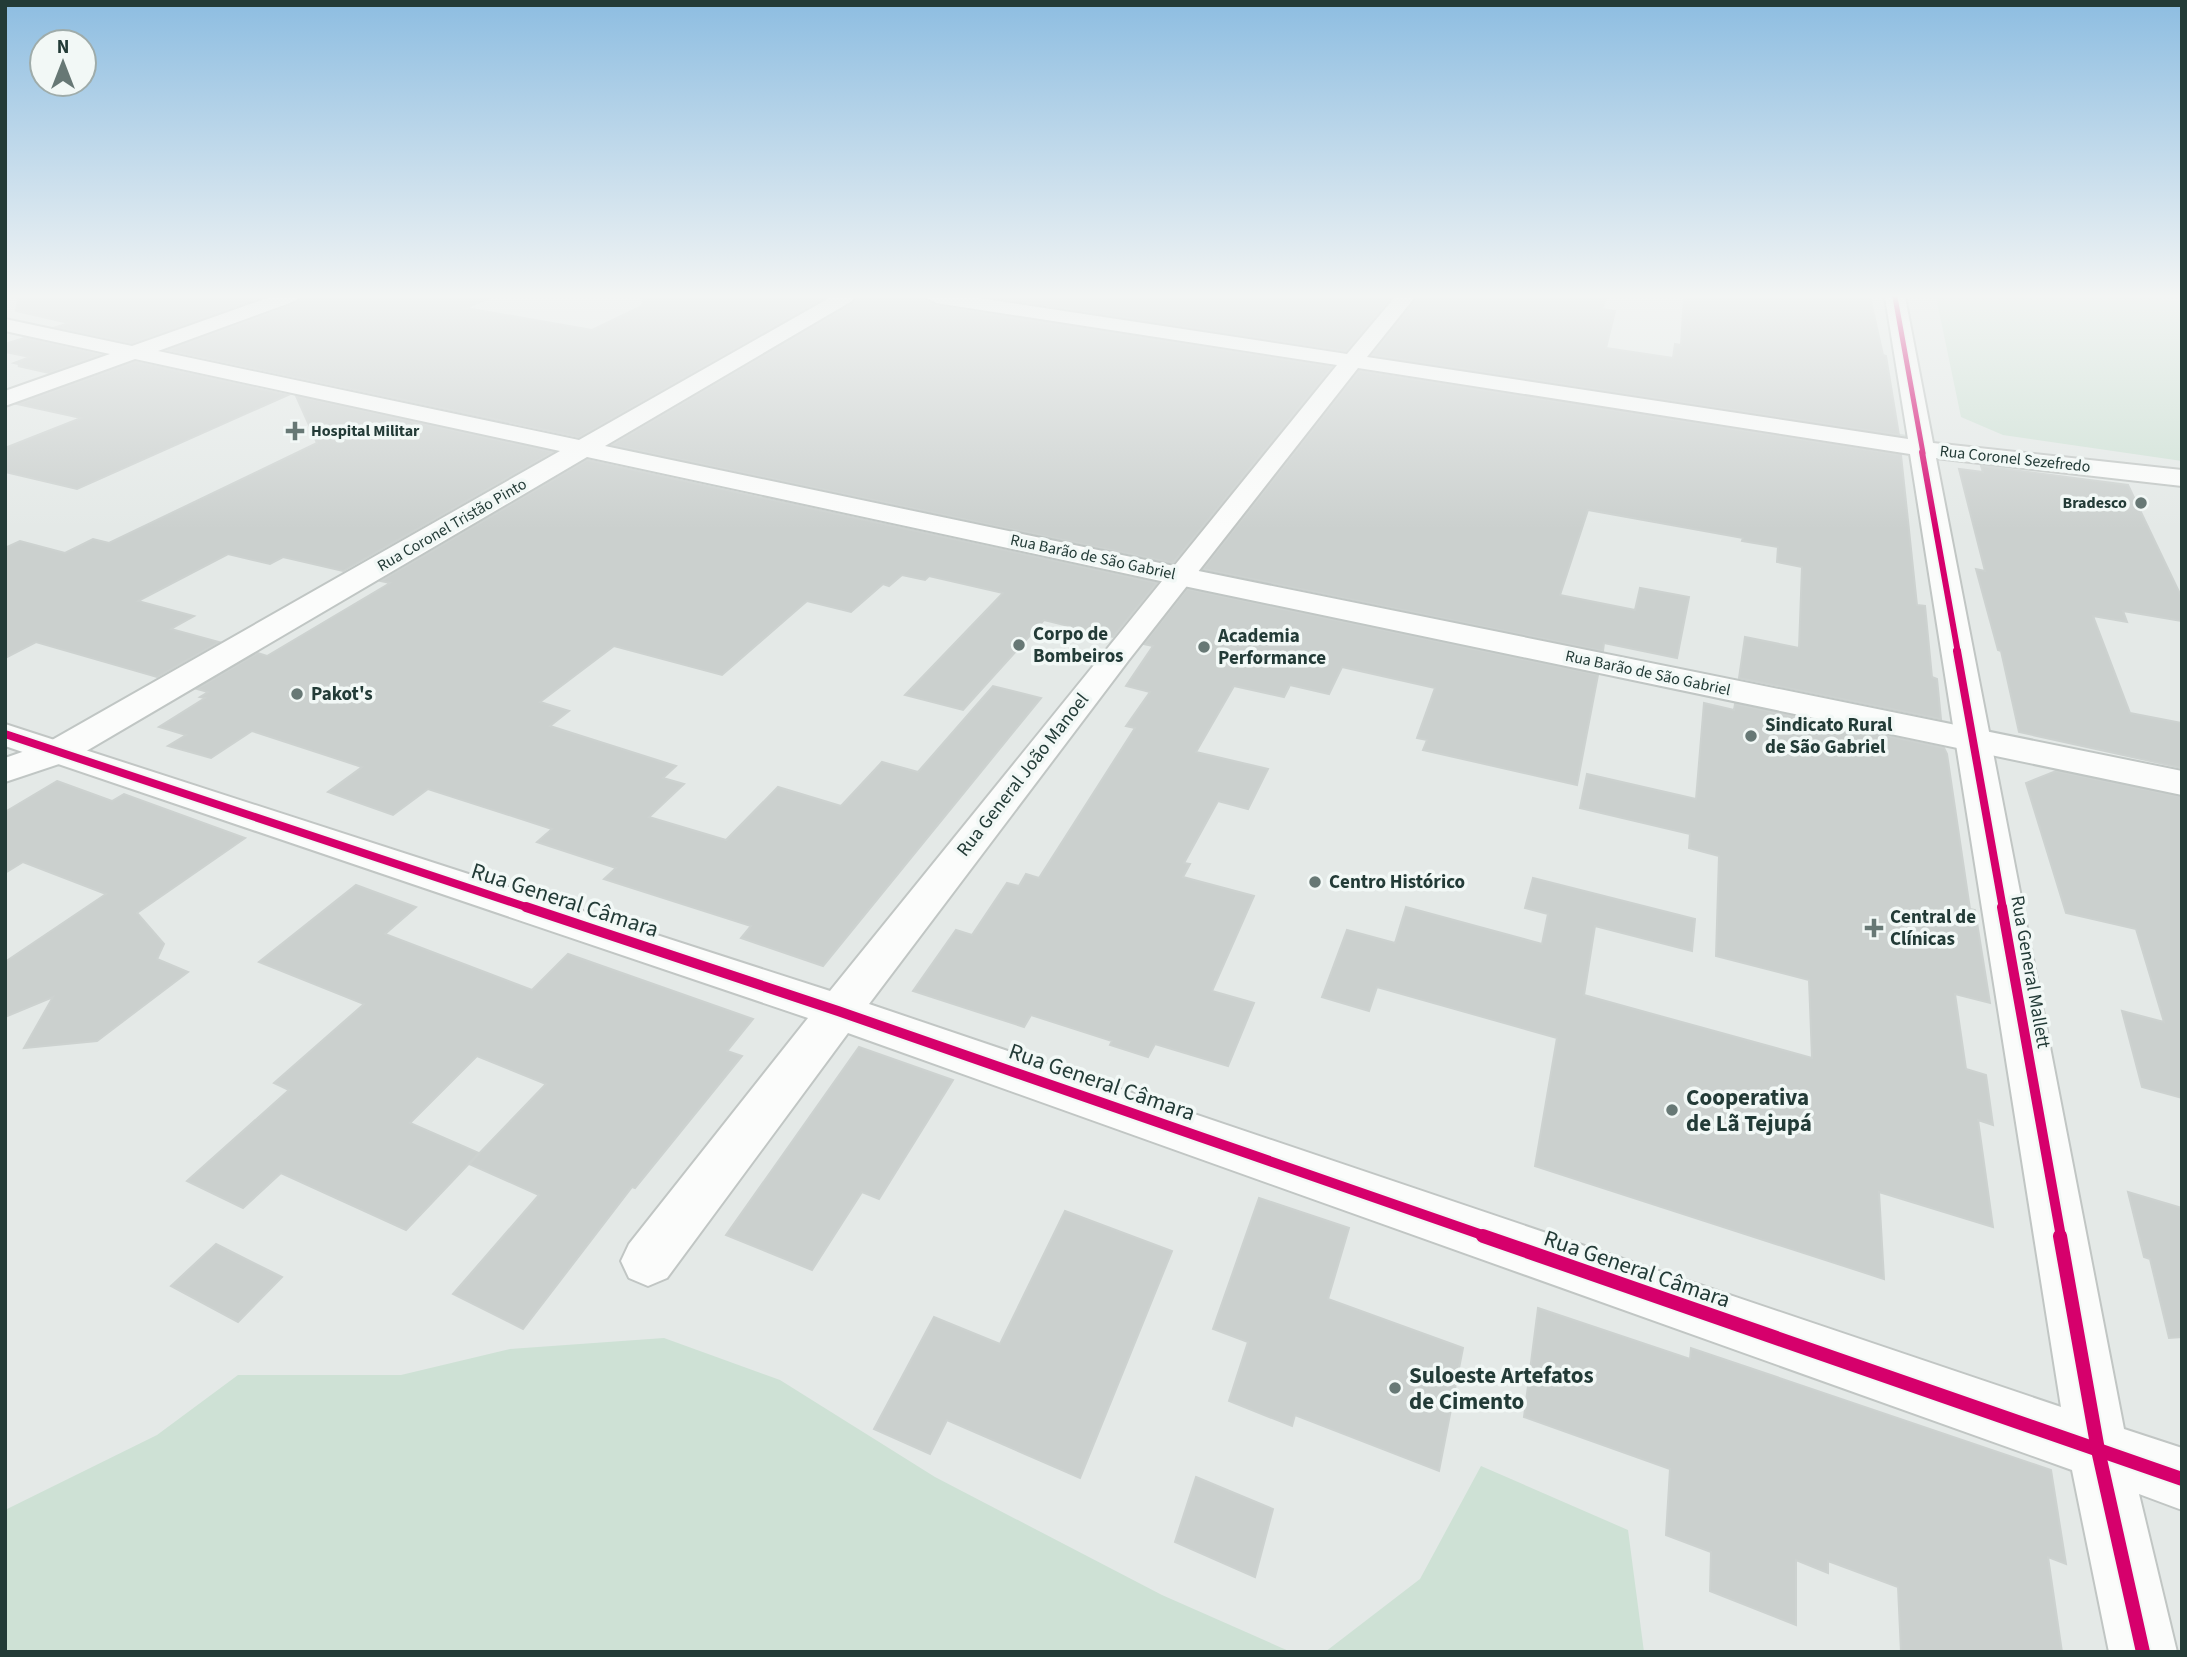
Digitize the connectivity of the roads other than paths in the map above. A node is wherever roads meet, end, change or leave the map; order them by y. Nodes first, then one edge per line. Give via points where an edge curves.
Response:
1 (45, 374) edge
2 (64, 374) edge
3 (242, 374) edge
4 (711, 374) edge
5 (1342, 374) edge
6 (1452, 374) edge
7 (1909, 374) edge
8 (5, 387) edge
9 (5, 399) edge
10 (1916, 417) junction
11 (584, 448) junction
12 (1921, 448) junction
13 (2011, 458) junction
14 (2182, 478) edge
15 (1179, 576) junction
16 (5, 734) edge
17 (1971, 740) junction
18 (58, 752) junction
19 (5, 771) edge
20 (2182, 783) edge
21 (838, 1011) junction
22 (648, 1261) dead end
23 (2098, 1450) junction
24 (2182, 1479) edge
25 (2143, 1652) edge

1 - 8 street
2 - 9 street
3 - 11 street, Rua Barão de São Gabriel
4 - 11 street, Rua Coronel Tristão Pinto
5 - 15 street, Rua General João Manoel
6 - 12 street, Rua Coronel Sezefredo
7 - 10 street, Rua General Mallett
10 - 12 street, Rua General Mallett
10 - 13 street
11 - 15 street, Rua Barão de São Gabriel
11 - 18 street, Rua Coronel Tristão Pinto
12 - 13 street, Rua Coronel Sezefredo
12 - 17 street, Rua General Mallett
13 - 14 street, Rua Coronel Sezefredo
15 - 17 street, Rua Barão de São Gabriel
15 - 21 street, Rua General João Manoel
16 - 18 street, Rua General Câmara
17 - 20 street, Rua Barão de São Gabriel
17 - 23 street, Rua General Mallett
18 - 19 street, Rua Coronel Tristão Pinto
18 - 21 street, Rua General Câmara
21 - 22 street, Rua General João Manoel
21 - 23 street, Rua General Câmara
23 - 24 street, Rua General Câmara
23 - 25 street, Rua General Mallett

